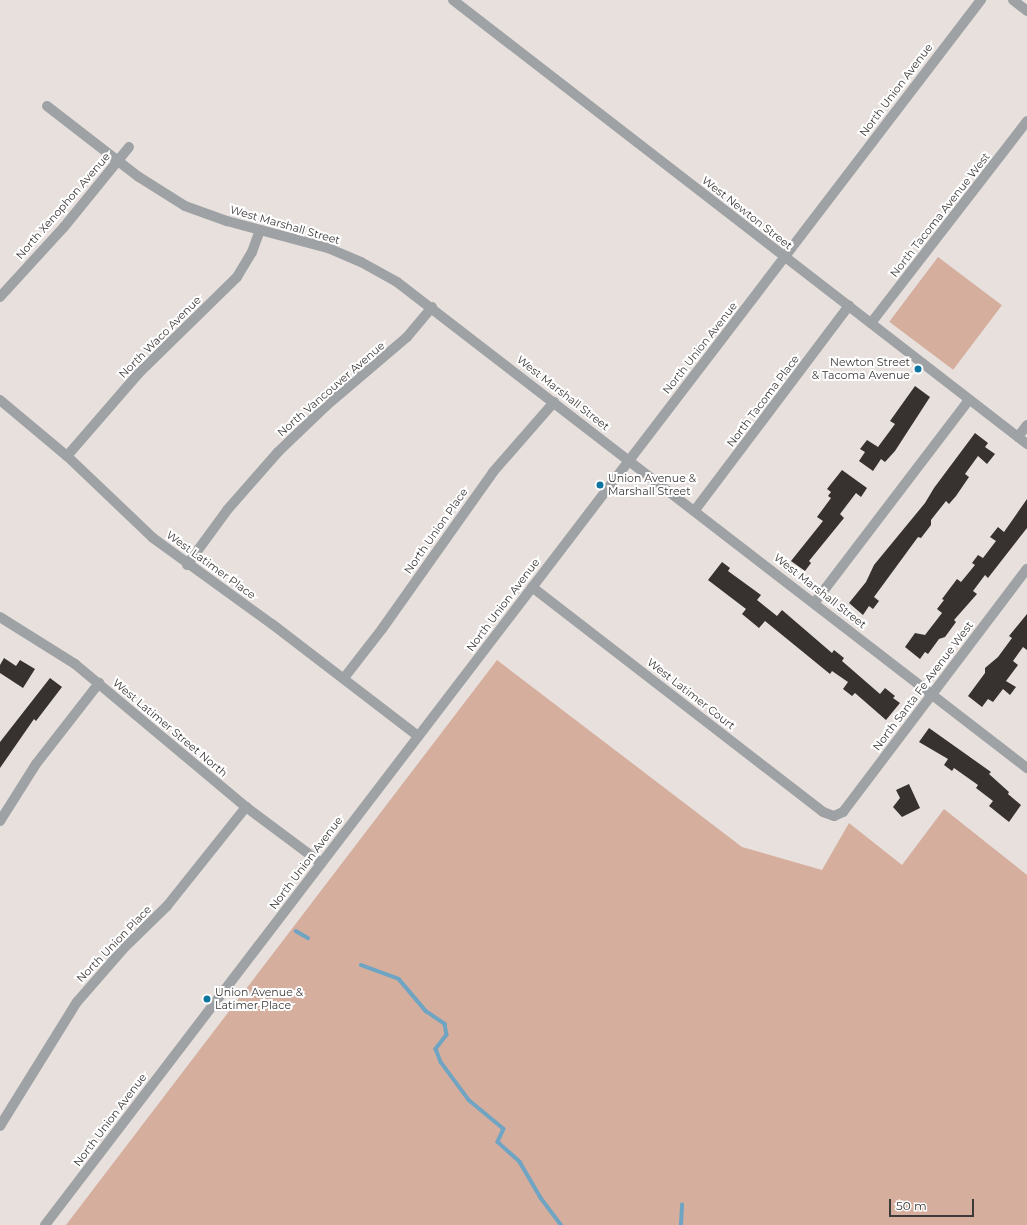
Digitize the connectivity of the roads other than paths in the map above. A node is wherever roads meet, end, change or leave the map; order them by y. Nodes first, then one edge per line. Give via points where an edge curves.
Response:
1 (453, 0) edge
2 (981, 0) edge
3 (1013, 0) edge
4 (1027, 10) edge
5 (47, 106) dead end
6 (1027, 121) edge
7 (129, 147) dead end
8 (118, 161) junction
9 (260, 230) junction
10 (785, 257) junction
11 (0, 297) edge
12 (849, 306) junction
13 (432, 307) junction
14 (871, 323) junction
15 (0, 400) edge
16 (969, 400) junction
17 (554, 402) junction
18 (1027, 425) edge
19 (1018, 437) junction
20 (1027, 444) edge
21 (67, 456) junction
22 (630, 459) junction
23 (695, 510) junction
24 (187, 565) junction
25 (1027, 569) edge
26 (532, 587) junction
27 (815, 602) junction
28 (0, 617) edge
29 (344, 678) junction
30 (99, 683) junction
31 (932, 694) junction
32 (418, 736) junction
33 (1027, 768) edge
34 (246, 807) junction
35 (837, 816) joint
36 (0, 821) edge
37 (321, 863) junction
38 (0, 1126) edge
39 (45, 1225) edge

1 - 10 street, West Newton Street
2 - 10 street, North Union Avenue
3 - 4 street
5 - 8 street, West Marshall Street
6 - 14 street, North Tacoma Avenue West
7 - 8 street, North Xenophon Avenue
8 - 9 street, West Marshall Street via 162,193 185,206
8 - 11 street, North Xenophon Avenue via 64,227
9 - 13 street, West Marshall Street via 343,254 384,273
9 - 21 street, North Waco Avenue via 252,252 236,277 139,373
10 - 12 street, West Newton Street
10 - 22 street, North Union Avenue
12 - 14 street, West Newton Street
12 - 23 street, North Tacoma Place
13 - 17 street, West Marshall Street
13 - 24 street, North Vancouver Avenue via 407,337 326,406 278,452 228,509
14 - 16 street, West Newton Street
15 - 21 street, West Latimer Place
16 - 19 street, West Newton Street
16 - 27 street
17 - 22 street, West Marshall Street
17 - 29 street, North Union Place via 493,472 382,629
18 - 19 street
19 - 20 street, West Newton Street
21 - 24 street, West Latimer Place via 137,524
22 - 23 street, West Marshall Street
22 - 26 street, North Union Avenue
23 - 27 street, West Marshall Street
24 - 29 street, West Latimer Place
25 - 31 street, North Santa Fe Avenue West
26 - 32 street, North Union Avenue
26 - 35 street, West Latimer Court via 823,812
27 - 31 street, West Marshall Street
28 - 30 street, West Latimer Street North via 49,646
29 - 32 street, West Latimer Place
30 - 34 street, West Latimer Street North
30 - 36 street via 36,764
31 - 33 street, West Marshall Street
31 - 35 street, North Santa Fe Avenue West via 843,812
32 - 37 street, North Union Avenue
34 - 37 street, West Latimer Street North
34 - 38 street, North Union Place via 168,906 118,954 77,1002
37 - 39 street, North Union Avenue

